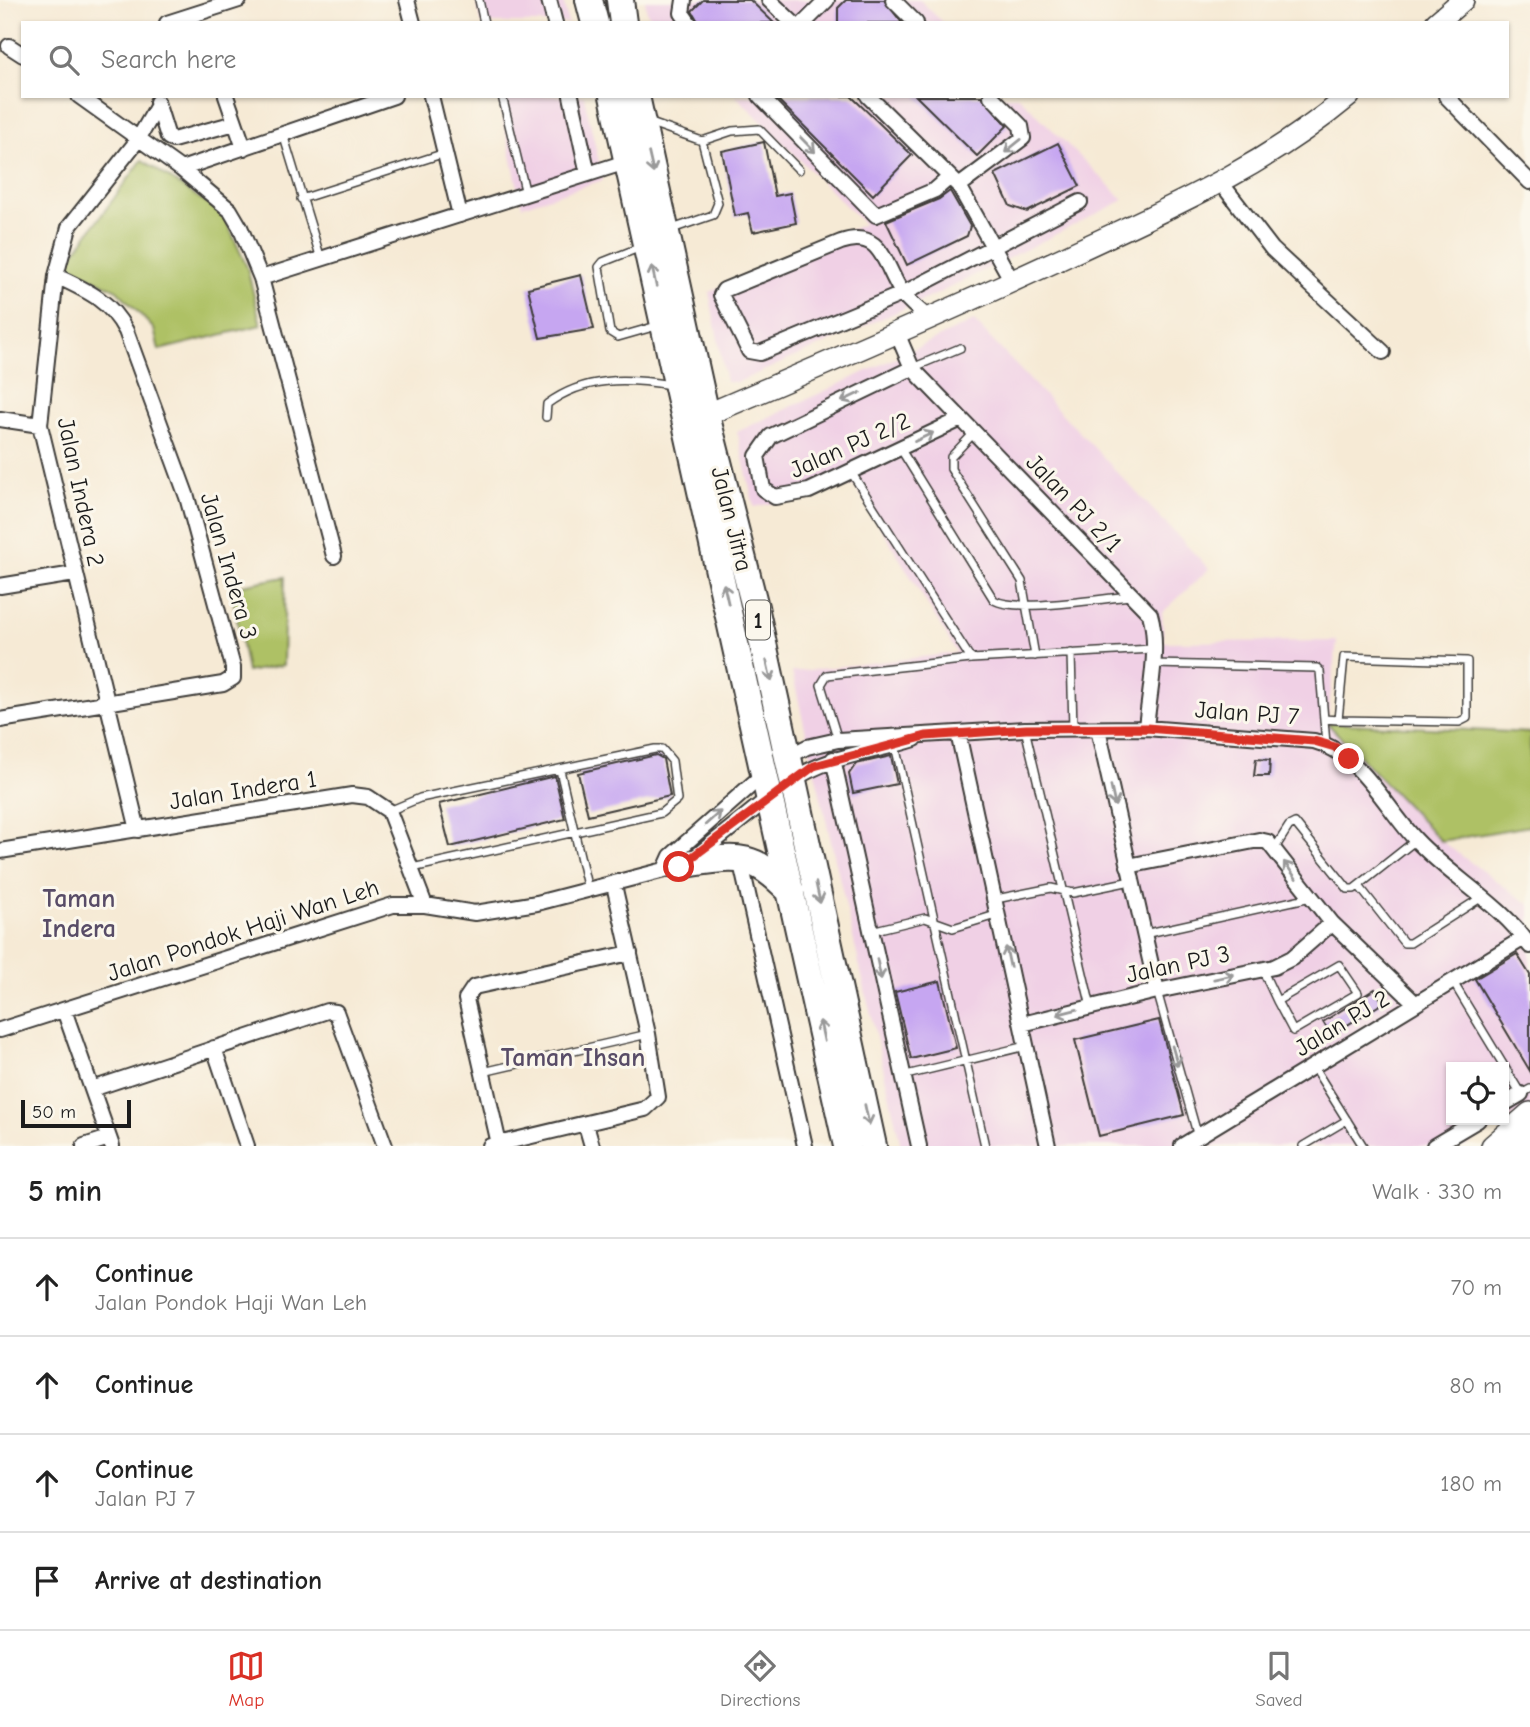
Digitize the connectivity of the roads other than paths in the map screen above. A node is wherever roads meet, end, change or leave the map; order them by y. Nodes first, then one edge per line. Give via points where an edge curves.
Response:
1 (239, 0) edge
2 (407, 0) edge
3 (479, 0) edge
4 (549, 0) edge
5 (589, 0) edge
6 (620, 0) edge
7 (684, 0) edge
8 (769, 0) edge
9 (827, 0) edge
10 (893, 0) edge
11 (1463, 0) edge
12 (198, 18) edge
13 (179, 21) edge
14 (410, 21) edge
15 (484, 21) edge
16 (554, 21) edge
17 (594, 21) edge
18 (623, 21) edge
19 (688, 21) edge
20 (791, 21) edge
21 (806, 21) edge
22 (914, 21) edge
23 (1438, 21) edge
24 (9, 46) dead end
25 (21, 54) edge
26 (82, 98) edge
27 (227, 98) edge
28 (388, 98) edge
29 (431, 98) edge
30 (502, 98) edge
31 (571, 98) edge
32 (613, 98) edge
33 (762, 98) edge
34 (870, 98) edge
35 (993, 98) edge
36 (1346, 98) edge
37 (1449, 98) edge
38 (157, 101) edge
39 (639, 108) edge
40 (235, 123) junction
41 (283, 134) junction
42 (137, 141) junction
43 (702, 141) junction
44 (244, 148) junction
45 (445, 153) junction
46 (629, 161) junction
47 (181, 169) junction
48 (799, 170) dead end
49 (588, 174) junction
50 (954, 182) junction
51 (1530, 182) edge
52 (1222, 184) junction
53 (526, 194) junction
54 (301, 199) junction
55 (1080, 202) dead end
56 (460, 215) junction
57 (657, 238) junction
58 (995, 245) junction
59 (321, 259) junction
60 (56, 276) junction
61 (261, 278) junction
62 (1012, 281) junction
63 (902, 294) junction
64 (929, 319) junction
65 (664, 324) junction
66 (897, 333) junction
67 (960, 348) dead end
68 (1383, 352) dead end
69 (912, 368) junction
70 (679, 386) junction
71 (706, 415) junction
72 (546, 417) dead end
73 (0, 419) edge
74 (961, 419) junction
75 (40, 425) junction
76 (975, 433) junction
77 (900, 448) junction
78 (851, 472) junction
79 (334, 556) dead end
80 (74, 573) junction
81 (0, 586) edge
82 (1133, 596) junction
83 (1027, 605) junction
84 (1152, 649) junction
85 (1071, 653) junction
86 (1035, 656) junction
87 (971, 659) junction
88 (1152, 664) junction
89 (107, 702) junction
90 (1324, 719) junction
91 (0, 720) edge
92 (1338, 720) junction
93 (1146, 728) junction
94 (1026, 729) junction
95 (1073, 729) junction
96 (1098, 729) junction
97 (958, 733) junction
98 (926, 736) junction
99 (838, 740) junction
100 (1326, 744) junction
101 (895, 745) junction
102 (833, 759) junction
103 (791, 768) junction
104 (559, 769) junction
105 (768, 785) junction
106 (389, 811) junction
107 (138, 830) junction
108 (576, 831) junction
109 (1416, 840) junction
110 (1275, 848) junction
111 (0, 851) edge
112 (740, 859) junction
113 (676, 865) junction
114 (1128, 866) junction
115 (412, 868) junction
116 (1131, 881) junction
117 (614, 884) junction
118 (1359, 886) junction
119 (588, 890) junction
120 (1063, 891) junction
121 (791, 892) junction
122 (1311, 897) junction
123 (1482, 897) junction
124 (996, 899) junction
125 (425, 905) junction
126 (999, 914) junction
127 (934, 921) junction
128 (1332, 923) junction
129 (870, 931) junction
130 (1143, 934) junction
131 (1527, 942) edge
132 (630, 953) junction
133 (1262, 969) junction
134 (1453, 982) junction
135 (1157, 990) junction
136 (1277, 1001) junction
137 (1416, 1004) junction
138 (1091, 1007) junction
139 (64, 1010) junction
140 (1021, 1024) junction
141 (0, 1030) edge
142 (648, 1034) junction
143 (1026, 1046) junction
144 (215, 1048) junction
145 (965, 1061) junction
146 (1313, 1066) junction
147 (483, 1072) junction
148 (902, 1076) junction
149 (92, 1089) junction
150 (1527, 1099) edge
151 (1509, 1103) edge
152 (1347, 1120) junction
153 (586, 1125) junction
154 (1470, 1125) edge
155 (1530, 1136) edge
156 (1198, 1137) junction
157 (111, 1142) edge
158 (494, 1145) edge
159 (84, 1146) edge
160 (247, 1146) edge
161 (385, 1146) edge
162 (592, 1146) edge
163 (805, 1146) edge
164 (847, 1146) edge
165 (873, 1146) edge
166 (919, 1146) edge
167 (985, 1146) edge
168 (1048, 1146) edge
169 (1182, 1146) edge
170 (1303, 1146) edge
171 (1363, 1146) edge
172 (1434, 1146) edge
173 (1492, 1146) edge

1 - 12 street
2 - 14 street
3 - 15 lane
4 - 16 street
5 - 17 highway
6 - 18 highway
7 - 19 street via 682,13
8 - 20 street
9 - 21 street
10 - 22 street
11 - 23 main road
12 - 13 street
24 - 25 street
26 - 42 street
27 - 40 street
28 - 41 street
29 - 45 street
30 - 53 lane
31 - 49 street
32 - 46 highway, Jalan Jitra / 1
33 -> 50 street via 876,215
34 - 50 street
35 -> 50 street via 1021,126 1023,138
36 - 52 main road via 1288,144
37 - 51 street
38 - 40 street via 173,140
38 - 42 street, Jalan Indera 2
39 - 43 lane
39 -> 57 highway, Jalan Jitra / 1
40 - 44 street
41 - 44 street
41 - 54 lane
42 - 47 street
42 - 60 street, Jalan Indera 2 via 69,227
43 - 48 lane via 732,131 759,130
43 - 57 lane via 717,210
44 - 47 street
45 - 54 lane
45 - 56 street
46 - 49 street
46 - 57 highway, Jalan Jitra / 1
47 - 61 street via 230,210
49 - 53 street
50 - 58 street
52 - 62 main road
52 - 68 street via 1272,249
53 - 56 street
54 - 59 lane
55 - 58 street
56 - 59 street
65 -> 57 highway, Jalan Jitra / 1
57 - 65 lane via 599,267 610,332 618,337
57 - 71 highway, Jalan Jitra / 1
58 - 62 street
58 - 63 street
59 - 61 street
60 - 75 street, Jalan Indera 2
60 - 89 street, Jalan Indera 3 via 101,298 117,313 126,331 187,497 233,667 233,678 223,684
61 - 79 street
62 - 64 main road
63 - 63 street via 754,354 721,295 828,247 860,238 876,245
63 - 64 street
64 - 66 main road
65 - 70 highway, Jalan Jitra / 1
66 - 69 street, Jalan PJ 2/1
66 - 71 main road
67 - 69 lane
69 - 74 street, Jalan PJ 2/1
69 -> 78 street, Jalan PJ 2/2 via 779,431 763,443 757,456 763,489 775,497 809,492
70 - 72 lane via 629,378 608,380 559,395 547,404
105 -> 70 highway, Jalan Jitra / 1
71 -> 103 highway, Jalan Jitra / 1
73 - 75 street
74 - 76 street, Jalan PJ 2/1
77 -> 74 street, Jalan PJ 2/2
75 - 80 street, Jalan Indera 2
76 - 82 street, Jalan PJ 2/1
76 - 83 lane via 951,457 951,469 1019,576
77 - 78 street, Jalan PJ 2/2
77 - 83 lane via 994,600
78 - 87 lane
80 - 81 street
80 - 89 street, Jalan Indera 2
82 - 83 lane
82 - 84 street, Jalan PJ 2/1 via 1150,614
83 - 86 lane
84 - 85 lane
84 - 88 street, Jalan PJ 2/1
85 - 86 lane
85 - 95 lane
86 - 87 lane
87 - 99 lane via 827,675 821,685
88 - 90 lane via 1312,666 1320,671
88 - 93 street, Jalan PJ 2/1
89 - 91 street, Jalan Indera 3
89 - 107 street, Jalan Indera 2
90 - 92 lane
90 - 100 lane
92 - 92 lane via 1463,721 1467,718 1467,661 1344,657
93 - 96 street, Jalan PJ 7
93 - 100 street, Jalan PJ 7
94 - 95 street, Jalan PJ 7
94 - 97 street, Jalan PJ 7
94 - 120 lane
95 - 96 street, Jalan PJ 7
96 -> 114 street
97 - 98 street, Jalan PJ 7
97 - 124 street
98 - 99 street
98 - 101 street
99 - 103 street via 807,747
100 - 109 street, Jalan PJ 7 via 1349,759
101 - 102 street
101 - 127 lane
102 - 103 street
102 - 129 street
103 - 105 street
103 - 105 street, Jalan Pondok Haji Wan Leh
103 -> 165 highway, Jalan Jitra / 1
104 - 106 lane via 420,798
104 - 108 lane
104 - 108 lane via 655,748 672,761 678,792 671,807
105 - 113 street, Jalan Pondok Haji Wan Leh
113 -> 105 street, Jalan Pondok Haji Wan Leh via 670,856
105 - 121 highway, Jalan Jitra / 1
106 - 107 street, Jalan Indera 1 via 368,797 352,795
106 - 115 street
107 - 111 street, Jalan Indera 1
108 - 115 lane
108 - 119 lane
109 - 118 lane
109 - 123 street, Jalan PJ 7
110 - 114 street via 1259,840
110 - 118 lane via 1295,823 1348,889
122 -> 110 street
112 - 113 highway
112 - 121 highway via 759,863
112 - 163 street
113 - 117 street, Jalan Pondok Haji Wan Leh
114 - 116 street
115 - 125 street
116 - 120 lane
116 - 130 street
117 - 119 street, Jalan Pondok Haji Wan Leh
117 - 132 street
118 - 123 lane via 1404,943
119 - 125 street, Jalan Pondok Haji Wan Leh via 475,913
120 - 124 lane via 1051,888
120 - 138 lane
164 -> 121 highway, Jalan Jitra / 1
122 - 128 street
122 - 130 lane
123 - 131 street, Jalan PJ 7 via 1509,919
124 - 126 street
125 - 139 street, Jalan Pondok Haji Wan Leh via 393,905
126 - 127 lane via 953,928
140 -> 126 street
127 - 129 lane via 921,919
127 - 145 lane
128 - 133 street, Jalan PJ 3 via 1292,958
128 - 137 street
129 -> 148 street
130 - 135 street
131 - 134 street, Jalan PJ 2
132 - 142 street
132 - 147 street via 474,986 466,999
135 -> 133 street, Jalan PJ 3
133 - 136 lane
134 - 137 street, Jalan PJ 2
134 - 150 lane
135 - 138 street, Jalan PJ 3
135 -> 156 lane
136 - 136 lane via 1339,965 1358,993 1293,1031
137 - 146 street, Jalan PJ 2
138 -> 140 street, Jalan PJ 3
139 - 141 street, Jalan Pondok Haji Wan Leh
139 - 149 street
140 - 143 street
142 - 147 lane
142 - 153 street via 658,1097 645,1109
143 - 145 lane
143 - 168 street
144 - 149 street
144 - 160 street
144 - 161 street via 336,1013
145 - 148 lane
145 - 167 lane
146 - 152 lane
146 - 156 street, Jalan PJ 2
147 - 158 street
148 - 166 street
149 - 157 street
150 - 151 street
150 - 173 main road
152 - 170 lane
152 - 171 lane
153 - 158 street
153 - 162 street
154 - 172 street
155 - 173 main road
156 - 169 street, Jalan PJ 2
157 - 159 street

